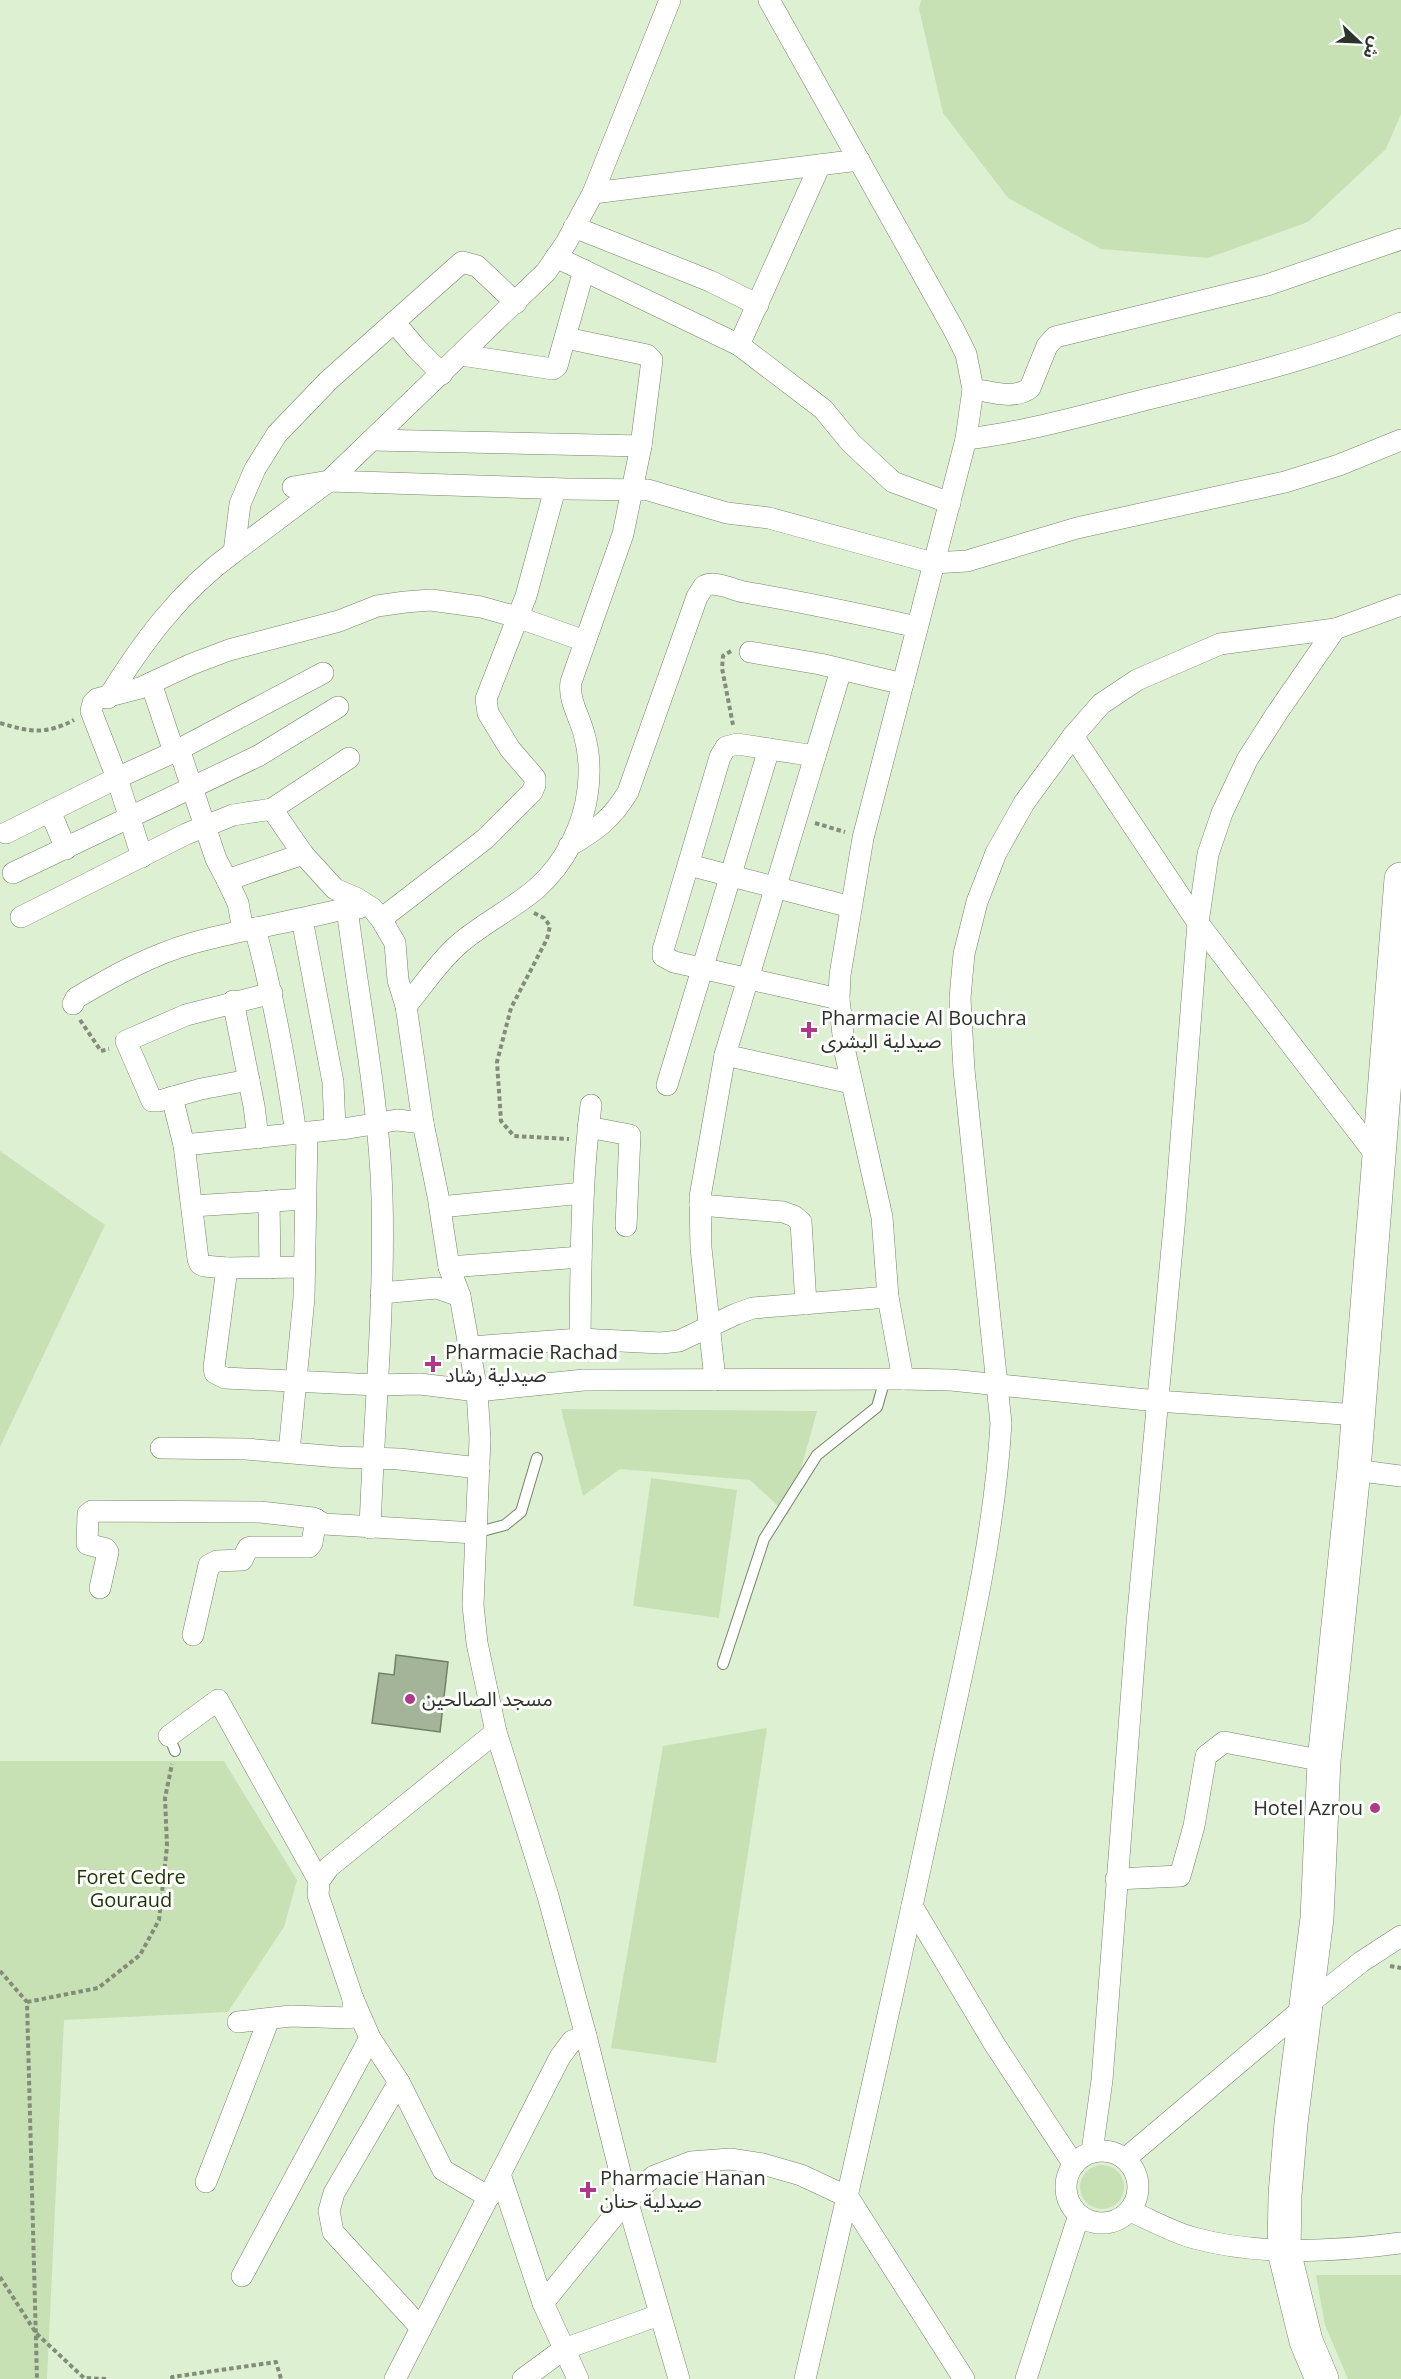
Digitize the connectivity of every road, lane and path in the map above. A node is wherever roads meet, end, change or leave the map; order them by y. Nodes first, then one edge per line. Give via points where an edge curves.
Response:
1 (670, 0) edge
2 (769, 0) edge
3 (859, 160) junction
4 (820, 165) junction
5 (593, 192) junction
6 (574, 227) junction
7 (1401, 239) edge
8 (556, 257) junction
9 (584, 270) junction
10 (516, 303) junction
11 (758, 305) junction
12 (394, 322) junction
13 (1401, 323) edge
14 (566, 338) junction
15 (740, 345) junction
16 (461, 355) junction
17 (442, 374) junction
18 (973, 389) junction
19 (966, 438) junction
20 (372, 440) junction
21 (1401, 440) edge
22 (641, 446) junction
23 (329, 481) junction
24 (293, 487) dead end
25 (555, 489) junction
26 (634, 491) junction
27 (950, 503) junction
28 (234, 552) junction
29 (933, 562) junction
30 (1401, 604) edge
31 (517, 617) junction
32 (917, 627) junction
33 (1335, 629) junction
34 (585, 641) junction
35 (750, 652) joint
36 (841, 670) junction
37 (323, 673) dead end
38 (151, 683) junction
39 (903, 684) junction
40 (108, 698) junction
41 (338, 707) dead end
42 (91, 711) junction
43 (0, 723) edge
44 (1073, 736) junction
45 (737, 744) junction
46 (769, 749) junction
47 (177, 750) junction
48 (815, 756) junction
49 (349, 758) dead end
50 (117, 778) junction
51 (191, 788) junction
52 (273, 809) junction
53 (50, 811) junction
54 (129, 818) junction
55 (205, 826) junction
56 (6, 833) dead end
57 (569, 846) junction
58 (66, 849) junction
59 (303, 854) junction
60 (142, 857) junction
61 (689, 865) junction
62 (13, 873) dead end
63 (731, 876) junction
64 (227, 879) junction
65 (1401, 879) edge
66 (776, 887) junction
67 (514, 905) junction
68 (850, 907) junction
69 (347, 908) junction
70 (376, 913) junction
71 (21, 917) dead end
72 (302, 919) junction
73 (1198, 923) junction
74 (249, 929) junction
75 (703, 969) junction
76 (748, 979) junction
77 (272, 993) junction
78 (839, 999) junction
79 (233, 1001) junction
80 (72, 1004) joint
81 (406, 1006) junction
82 (126, 1041) junction
83 (725, 1055) junction
84 (249, 1080) junction
85 (851, 1083) junction
86 (667, 1085) dead end
87 (172, 1097) junction
88 (591, 1105) dead end
89 (377, 1123) junction
90 (423, 1123) junction
91 (335, 1129) junction
92 (302, 1133) junction
93 (587, 1134) junction
94 (258, 1138) junction
95 (184, 1145) junction
96 (1379, 1159) junction
97 (583, 1193) junction
98 (306, 1199) junction
99 (269, 1201) junction
100 (192, 1206) junction
101 (700, 1206) junction
102 (440, 1207) junction
103 (626, 1226) dead end
104 (581, 1257) junction
105 (448, 1267) junction
106 (227, 1268) junction
107 (270, 1268) junction
108 (304, 1268) junction
109 (381, 1293) junction
110 (460, 1296) junction
111 (888, 1297) junction
112 (806, 1304) junction
113 (709, 1326) junction
114 (580, 1339) junction
115 (471, 1347) junction
116 (894, 1379) junction
117 (715, 1380) junction
118 (296, 1383) junction
119 (377, 1385) junction
120 (996, 1386) junction
121 (477, 1391) junction
122 (1157, 1401) junction
123 (1358, 1415) junction
124 (161, 1448) dead end
125 (289, 1452) junction
126 (375, 1458) junction
127 (537, 1458) dead end
128 (479, 1468) junction
129 (1354, 1470) junction
130 (1401, 1476) edge
131 (316, 1519) junction
132 (370, 1528) junction
133 (476, 1533) junction
134 (100, 1588) dead end
135 (194, 1635) dead end
136 (723, 1664) dead end
137 (496, 1732) junction
138 (172, 1744) joint
139 (1324, 1761) junction
140 (1116, 1879) junction
141 (319, 1881) junction
142 (912, 1906) junction
143 (1401, 1936) edge
144 (0, 1971) edge
145 (353, 1999) junction
146 (27, 2002) junction
147 (1306, 2006) junction
148 (269, 2019) junction
149 (238, 2022) dead end
150 (586, 2036) junction
151 (370, 2038) junction
152 (399, 2082) junction
153 (1092, 2152) junction
154 (1125, 2159) junction
155 (1074, 2165) junction
156 (501, 2174) junction
157 (206, 2182) dead end
158 (848, 2197) junction
159 (489, 2198) junction
160 (627, 2200) junction
161 (1130, 2211) junction
162 (1079, 2215) junction
163 (1399, 2243) edge
164 (1284, 2251) junction
165 (242, 2276) dead end
166 (0, 2277) edge
167 (543, 2303) junction
168 (659, 2315) junction
169 (421, 2328) junction
170 (36, 2333) junction
171 (564, 2349) junction
172 (37, 2379) edge
173 (106, 2379) edge
174 (173, 2379) edge
175 (281, 2379) edge
176 (395, 2379) edge
177 (523, 2379) edge
178 (561, 2379) edge
179 (578, 2379) edge
180 (679, 2379) edge
181 (805, 2379) edge
182 (964, 2379) edge
183 (1026, 2379) edge
184 (1322, 2379) edge

1 - 5 street
2 - 3 street
3 - 4 street
3 - 18 street via 966,354
4 - 5 street
4 - 11 street
5 - 6 street
6 - 8 street
6 - 11 street via 710,281
7 - 18 street via 1267,285 1055,337 1025,392 1016,395
8 - 9 street
8 - 10 street
9 - 14 street
9 - 15 street
10 - 12 street via 477,267 462,262
10 - 16 street
11 - 15 street
12 - 17 street
12 - 28 street via 329,380 277,434 255,469 240,504
13 - 19 street via 1358,342 1236,377 1006,434
14 - 16 street via 554,369
14 - 22 street via 651,357
15 - 27 street via 823,409 851,443 893,482
16 - 17 street
17 - 20 street
18 - 19 street
19 - 27 street
20 - 22 street
20 - 23 street
21 - 29 street via 1285,482 1077,528 967,561
22 - 26 street
23 - 24 street
23 - 25 street
23 - 28 street
25 - 26 street
25 - 31 street
26 - 29 street via 665,493 727,513 769,518
26 - 34 street
27 - 29 street
28 - 40 street via 163,617
29 - 32 street
30 - 33 street
31 - 34 street
31 - 38 street via 431,600 377,606 339,621 230,651
31 - 70 street via 486,699 488,713 510,750 535,778 532,792 485,839
32 - 39 street
32 - 57 street via 715,584 704,586 628,792 616,811 595,831
33 - 44 street via 1220,644 1180,660 1137,680 1101,704
33 - 73 street via 1253,751 1222,813 1208,854
34 - 57 street via 570,689 584,734 588,786 582,821
35 - 36 street
35 - 45 path via 731,650 723,656
36 - 39 street
36 - 48 street
37 - 47 street
38 - 40 street
38 - 47 street
39 - 68 street via 863,838
40 - 42 street via 97,699
41 - 51 street via 258,756
42 - 43 path via 60,727 38,732
42 - 50 street
44 - 73 street
44 - 120 street via 1024,803 996,853 977,902 964,954 960,998 964,1070
45 - 46 street
45 - 61 street via 726,747 720,757
46 - 48 street
46 - 63 street
47 - 50 street
47 - 51 street
48 - 66 street
49 - 52 street
50 - 53 street
50 - 54 street
51 - 54 street
51 - 55 street
52 - 55 street via 233,815
52 - 59 street
53 - 56 street
53 - 58 street
54 - 58 street
54 - 60 street
55 - 60 street
55 - 64 street
57 - 67 street via 553,872
58 - 62 street
59 - 64 street
59 - 70 street via 335,889
60 - 71 street
61 - 63 street
61 - 75 street via 663,956
63 - 66 street
63 - 75 street
64 - 74 street
65 - 96 main road
66 - 68 street
66 - 76 street
67 - 81 street via 459,944
67 - 93 path via 544,918 550,926 511,1008 497,1062 501,1120 514,1136
68 - 78 street
69 - 70 street
69 - 72 street
69 - 89 street
70 - 81 street via 395,943 398,980
72 - 74 street
72 - 91 street via 333,1082
73 - 96 street
73 - 122 street
74 - 77 street
74 - 80 street via 159,955 114,975
75 - 76 street
75 - 86 street
76 - 78 street
76 - 83 street
77 - 79 street
77 - 92 street
78 - 85 street
79 - 82 street via 186,1015
79 - 84 street
80 - 82 path via 101,1051
81 - 90 street
82 - 87 street via 152,1101
83 - 85 street
83 - 101 street
84 - 87 street
84 - 94 street
85 - 111 street via 882,1217
87 - 95 street
88 - 93 street
89 - 90 street
89 - 91 street
89 - 109 street via 382,1197
90 - 102 street
91 - 92 street
92 - 94 street
92 - 98 street
93 - 97 street
93 - 103 street via 630,1135
94 - 95 street
95 - 100 street
96 - 123 main road
97 - 102 street
97 - 104 street
98 - 99 street
98 - 108 street
99 - 100 street
99 - 107 street
100 - 106 street via 200,1264
101 - 112 street via 783,1212 801,1222
101 - 113 street via 700,1248
102 - 105 street
104 - 105 street
104 - 114 street
105 - 110 street
106 - 107 street
106 - 118 street via 215,1372 225,1378
107 - 108 street
108 - 118 street
109 - 110 street via 437,1288
109 - 119 street
110 - 115 street
111 - 112 street
111 - 116 street
112 - 113 street via 753,1308
113 - 114 street via 679,1341 661,1343
113 - 117 street
114 - 115 street
115 - 121 street
116 - 117 street
116 - 120 street
116 - 136 lane via 877,1407 817,1455 764,1539
117 - 121 street via 584,1380
118 - 119 street
118 - 125 street
119 - 121 street via 420,1384
119 - 126 street
120 - 122 street
120 - 142 street via 999,1456 981,1581
121 - 128 street
122 - 123 street
122 - 140 street
123 - 129 main road
124 - 125 street
125 - 126 street
126 - 128 street
126 - 132 street
127 - 133 lane via 521,1512 505,1525
128 - 133 street
129 - 130 street
129 - 139 main road
131 - 132 street via 324,1524
131 - 134 street via 260,1512 92,1512 88,1514 87,1544 108,1552
131 - 135 street via 309,1548 251,1547 242,1560 211,1563
132 - 133 street
133 - 137 street via 473,1605
137 - 141 street via 329,1867
137 - 150 street via 548,1896
138 - 141 street via 218,1700
138 - 146 path via 165,1798 167,1846 159,1920 140,1956 98,1988
139 - 140 street via 1224,1742 1206,1756 1194,1826 1180,1876
139 - 147 main road via 1317,1918
140 - 153 street via 1102,2080
141 - 145 street via 318,1895
142 - 155 street via 995,2045
142 - 158 street
143 - 147 street
144 - 146 path
145 - 148 street via 349,2018
145 - 151 street
146 - 170 path
147 - 154 street
147 - 164 main road via 1291,2123
148 - 149 street
148 - 157 street
150 - 156 street via 572,2041 560,2057
150 - 160 street
151 - 152 street
151 - 165 street
152 - 159 street via 443,2170
152 - 169 street via 334,2193 329,2211 333,2232
153 - 154 street via 1115,2153
153 - 155 street
154 - 161 street via 1138,2178 1139,2189
155 - 162 street via 1068,2175 1067,2197
156 - 159 street
156 - 167 street
158 - 160 street via 801,2175 730,2158 691,2162 654,2176
158 - 181 street
158 - 182 street
159 - 169 street
160 - 167 street
160 - 168 street
161 - 162 street via 1122,2218 1100,2223
161 - 164 street via 1192,2237
162 - 183 street
163 - 164 street
164 - 184 main road via 1306,2341
166 - 170 path
167 - 171 street
168 - 171 street
168 - 180 street
169 - 176 street
170 - 172 path
170 - 173 path via 84,2378
171 - 177 street
171 - 178 street
171 - 179 street
174 - 175 path via 276,2362

